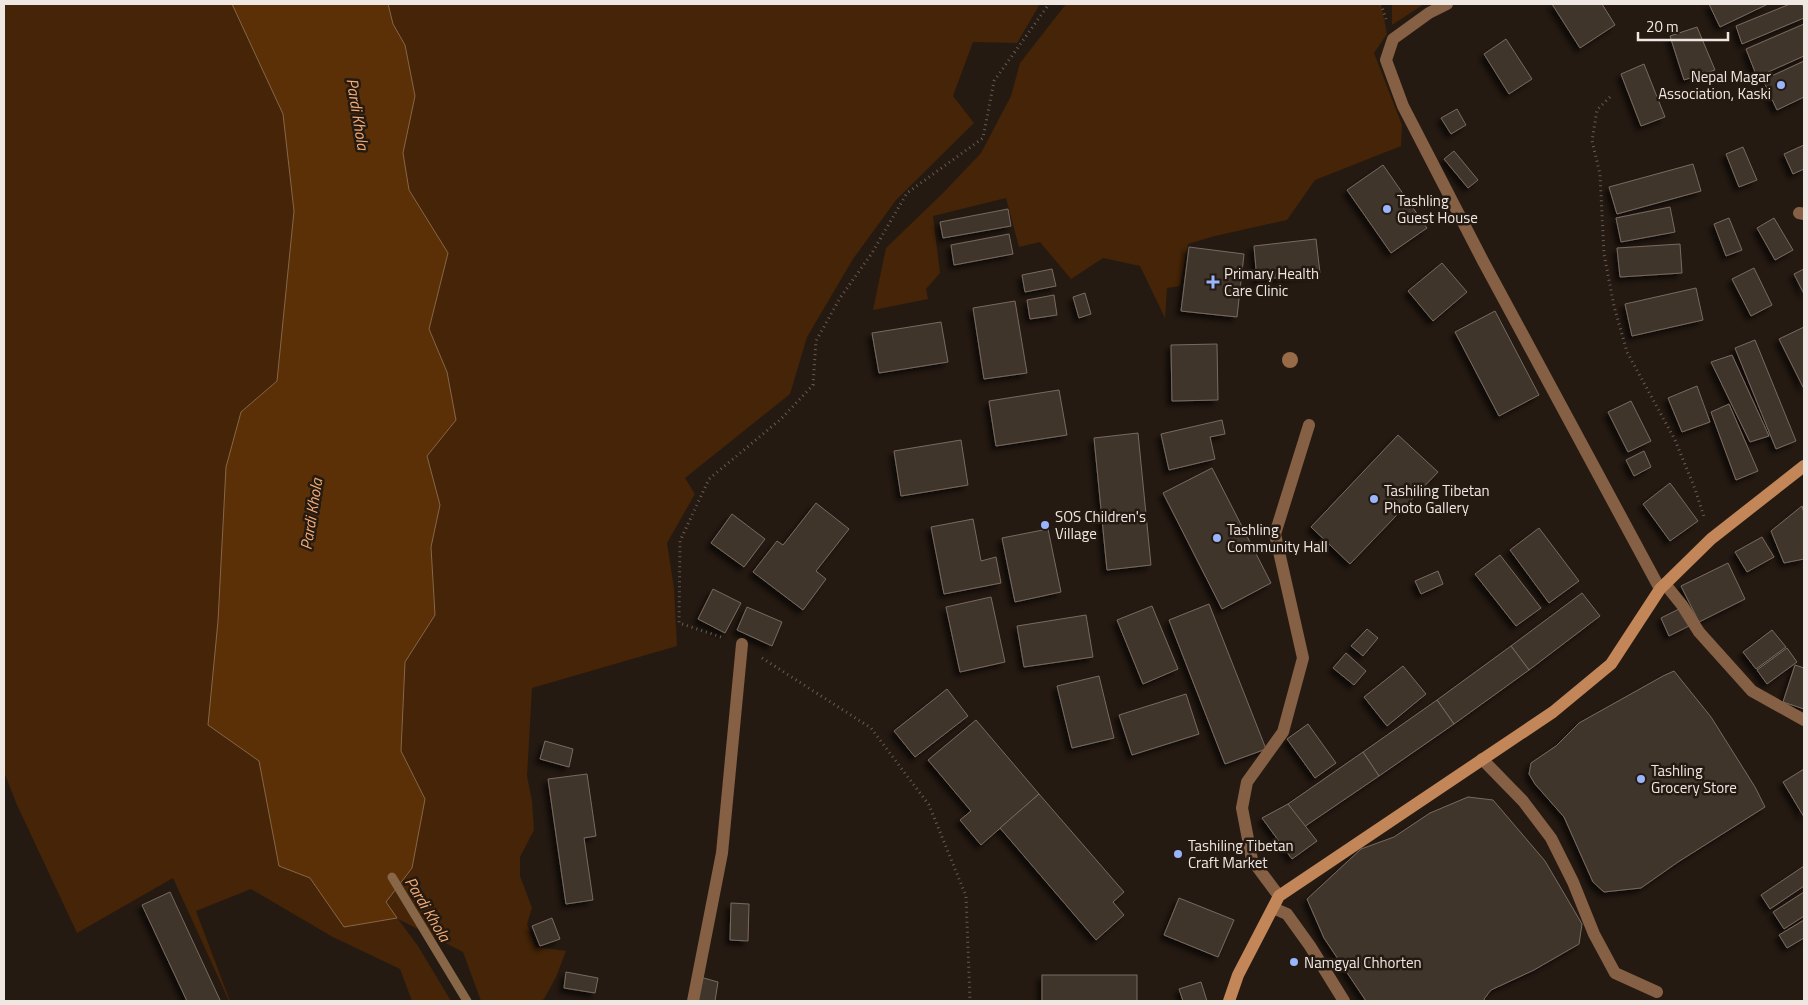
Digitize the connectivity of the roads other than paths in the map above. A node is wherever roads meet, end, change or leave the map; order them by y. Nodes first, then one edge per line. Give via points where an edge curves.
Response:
1 (1447, 4) edge
2 (1309, 426) dead end
3 (1804, 466) edge
4 (1662, 587) junction
5 (742, 644) road end
6 (1804, 720) edge
7 (1482, 759) junction
8 (1280, 896) junction
9 (1273, 908) junction
10 (1657, 992) dead end
11 (693, 1001) edge
12 (1229, 1001) edge
13 (1344, 1001) edge

1 - 4 street via 1393,39 1386,60 1407,115
2 - 8 street via 1275,534 1303,658 1283,732 1247,782 1242,808 1252,860
3 - 4 main road via 1711,539
4 - 6 street via 1682,605 1699,632 1752,691
4 - 7 main road via 1611,664 1553,712
5 - 11 street via 722,854
7 - 8 main road
7 - 10 street via 1523,801 1551,838 1615,973
8 - 9 main road
9 - 12 main road via 1238,975
9 - 13 street via 1287,914

